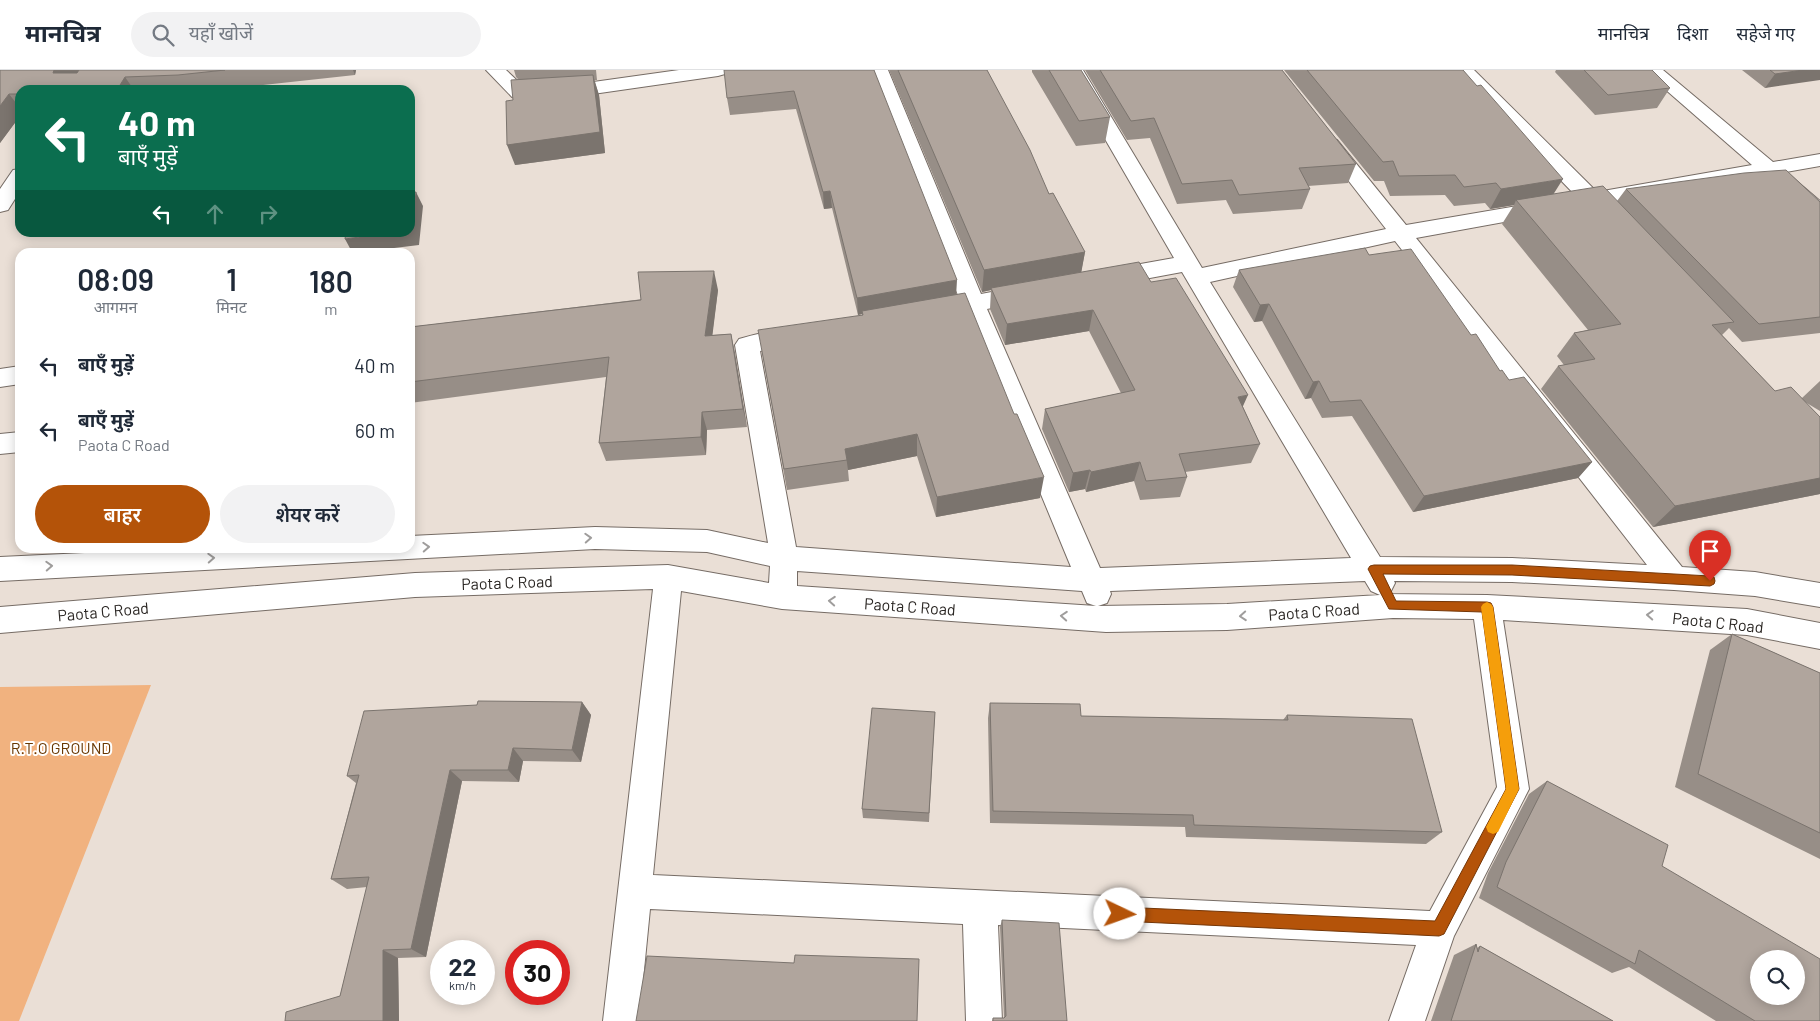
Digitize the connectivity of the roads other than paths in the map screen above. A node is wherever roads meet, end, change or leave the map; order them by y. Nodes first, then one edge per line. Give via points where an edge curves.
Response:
1 (495, 70) edge
2 (718, 70) edge
3 (879, 70) edge
4 (1074, 70) edge
5 (1463, 70) edge
6 (1652, 70) edge
7 (699, 71) edge
8 (1315, 124) edge
9 (1820, 160) edge
10 (1768, 168) junction
11 (15, 183) edge
12 (1592, 200) junction
13 (0, 205) edge
14 (1820, 212) edge
15 (1612, 221) edge
16 (1401, 234) junction
17 (1192, 270) junction
18 (1086, 282) edge
19 (1048, 290) edge
20 (972, 304) junction
21 (914, 314) edge
22 (816, 333) edge
23 (15, 376) edge
24 (0, 378) edge
25 (15, 442) edge
26 (0, 444) edge
27 (415, 547) edge
28 (307, 553) edge
29 (784, 558) junction
30 (0, 569) edge
31 (1374, 569) junction
32 (668, 577) junction
33 (1674, 578) junction
34 (1092, 580) junction
35 (1820, 595) edge
36 (782, 597) junction
37 (1393, 606) junction
38 (1487, 607) junction
39 (1106, 619) junction
40 (0, 620) edge
41 (1820, 636) edge
42 (634, 891) junction
43 (980, 907) junction
44 (1439, 929) junction
45 (621, 1021) edge
46 (984, 1021) edge
47 (1407, 1021) edge

1 - 7 street via 519,94 579,90
2 - 7 street
3 - 20 street
4 - 17 street
5 - 12 street
6 - 10 street
8 - 16 street
9 - 10 street
10 - 12 street
10 - 14 street
11 - 13 street
12 - 15 street
12 - 16 street
16 - 17 street
16 - 33 street
17 - 18 street
17 - 31 street
19 - 20 street
20 - 21 street
20 - 34 street
22 - 29 street via 747,345
23 - 24 street
25 - 26 street
27 -> 29 street via 595,538 708,541
30 -> 28 street
29 - 34 street
29 - 36 street
31 - 33 street via 1512,570
31 - 34 street
31 - 37 street
32 - 36 street, Paota C Road
32 - 40 street, Paota C Road via 415,585
32 - 42 street
33 - 35 street via 1755,584
34 - 39 street
39 -> 36 street, Paota C Road
37 - 38 street, Paota C Road
37 -> 39 street, Paota C Road via 1227,617
41 -> 38 street, Paota C Road via 1747,622
38 - 44 street via 1513,789
42 - 43 street
42 - 45 street
43 - 44 street
43 - 46 street
44 - 47 street

